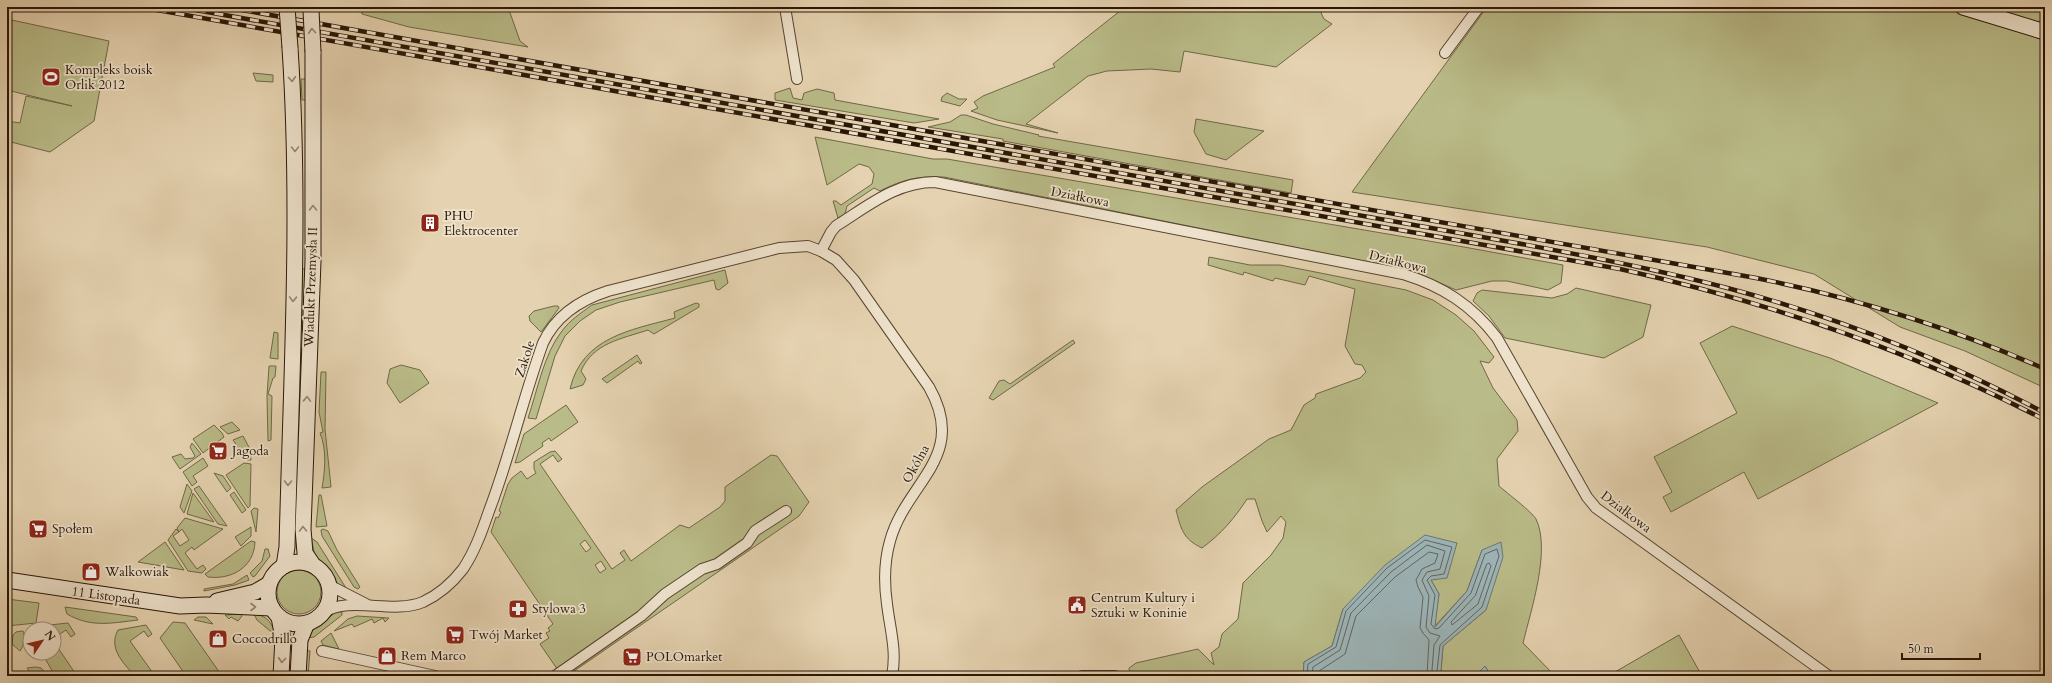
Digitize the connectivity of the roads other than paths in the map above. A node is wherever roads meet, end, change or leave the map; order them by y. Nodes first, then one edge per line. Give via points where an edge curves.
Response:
1 (287, 7) edge
2 (785, 7) edge
3 (1479, 7) edge
4 (1962, 7) edge
5 (311, 9) edge
6 (2045, 32) edge
7 (1445, 53) dead end
8 (797, 79) dead end
9 (822, 250) junction
10 (786, 510) dead end
11 (313, 565) junction
12 (284, 566) junction
13 (7, 580) edge
14 (269, 584) junction
15 (329, 585) junction
16 (206, 604) junction
17 (368, 605) junction
18 (276, 612) junction
19 (322, 613) junction
20 (307, 623) junction
21 (322, 651) dead end
22 (281, 676) edge
23 (298, 676) edge
24 (435, 676) edge
25 (555, 676) edge
26 (892, 676) edge
27 (1082, 676) edge
28 (1115, 676) edge
29 (1829, 676) edge

1 -> 12 main road, Wiadukt Przemysła II, bridge via 294,110 294,260 287,547
2 - 8 street
3 - 7 street
4 - 6 main road
11 -> 5 main road, Wiadukt Przemysła II, bridge via 305,553 303,529 313,261 314,110
9 - 17 street, Zakole via 808,246 778,248 608,291 574,306 554,324 543,343 495,495 477,543 463,568 443,589 423,602 404,607
9 - 26 street, Okólna via 836,260 854,280 929,387 937,401 941,417 941,445 936,459 894,528 886,557 885,585 895,654
9 - 29 street, Działkowa via 830,232 887,193 912,184 935,182 1403,274 1422,280 1458,298 1485,321 1498,338 1587,497 1596,508
10 - 25 street via 755,531 747,543 665,594 641,616
11 - 12 main road via 298,562
11 - 15 main road via 323,573
12 - 14 main road
13 - 16 main road, 11 Listopada via 180,606
14 - 16 main road, 11 Listopada via 256,592
14 - 18 main road via 269,600
15 - 17 street, Zakole
15 - 19 main road via 329,600
16 -> 18 main road, 11 Listopada
17 - 19 street, Zakole via 332,607
18 - 20 main road via 292,623
18 -> 22 main road via 283,638
19 - 20 main road
20 - 23 main road via 300,640
21 - 24 street
27 - 28 street

